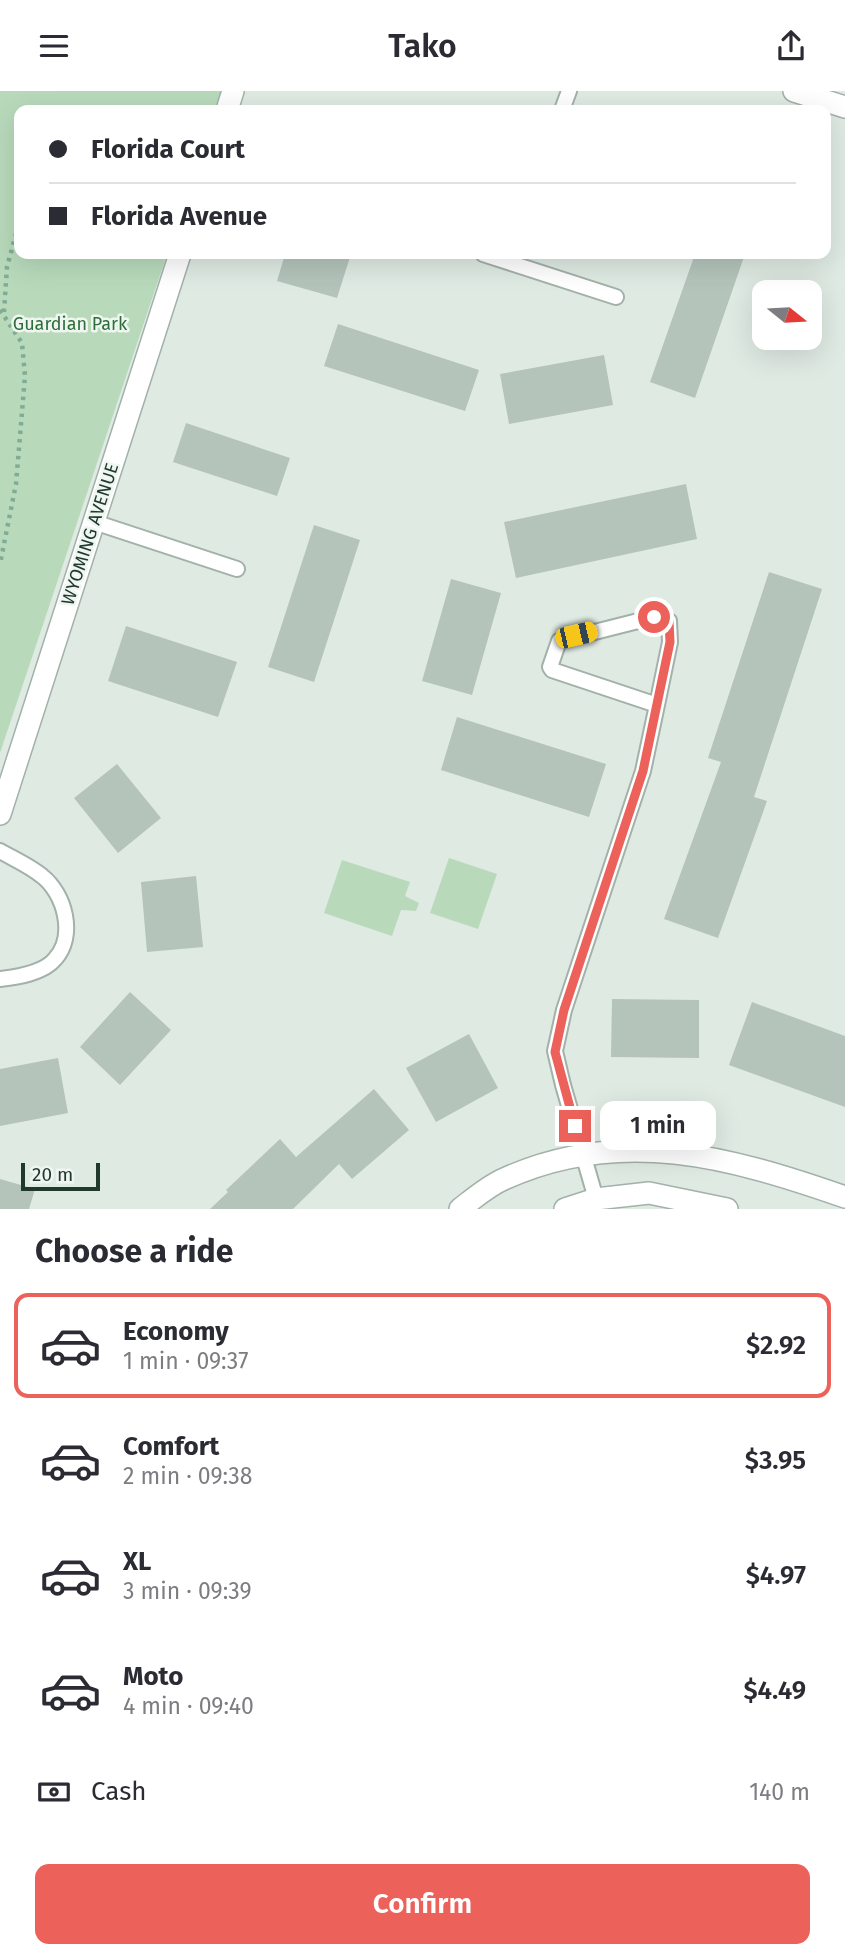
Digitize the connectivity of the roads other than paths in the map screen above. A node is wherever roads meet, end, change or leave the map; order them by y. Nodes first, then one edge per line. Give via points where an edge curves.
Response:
1 (794, 91) edge
2 (845, 107) edge
3 (178, 259) edge
4 (514, 259) edge
5 (616, 297) dead end
6 (94, 522) junction
7 (237, 569) dead end
8 (657, 705) junction
9 (0, 814) edge
10 (0, 851) edge
11 (0, 979) edge
12 (583, 1153) junction
13 (845, 1197) edge
14 (596, 1199) junction
15 (460, 1209) edge
16 (565, 1209) edge
17 (727, 1209) edge

1 - 2 street
3 - 6 street, WYOMING AVENUE
4 - 5 lane
6 - 7 lane
6 - 9 street, WYOMING AVENUE
8 - 8 lane via 551,670 556,644 654,617 669,621 670,642
8 - 12 lane via 643,771 564,1010 555,1052
10 - 11 lane via 44,877 62,902 68,933 55,960 29,975
12 - 13 street via 667,1150 694,1154
12 - 14 lane
12 - 15 street via 502,1180
14 - 16 street
14 - 17 street via 649,1193

